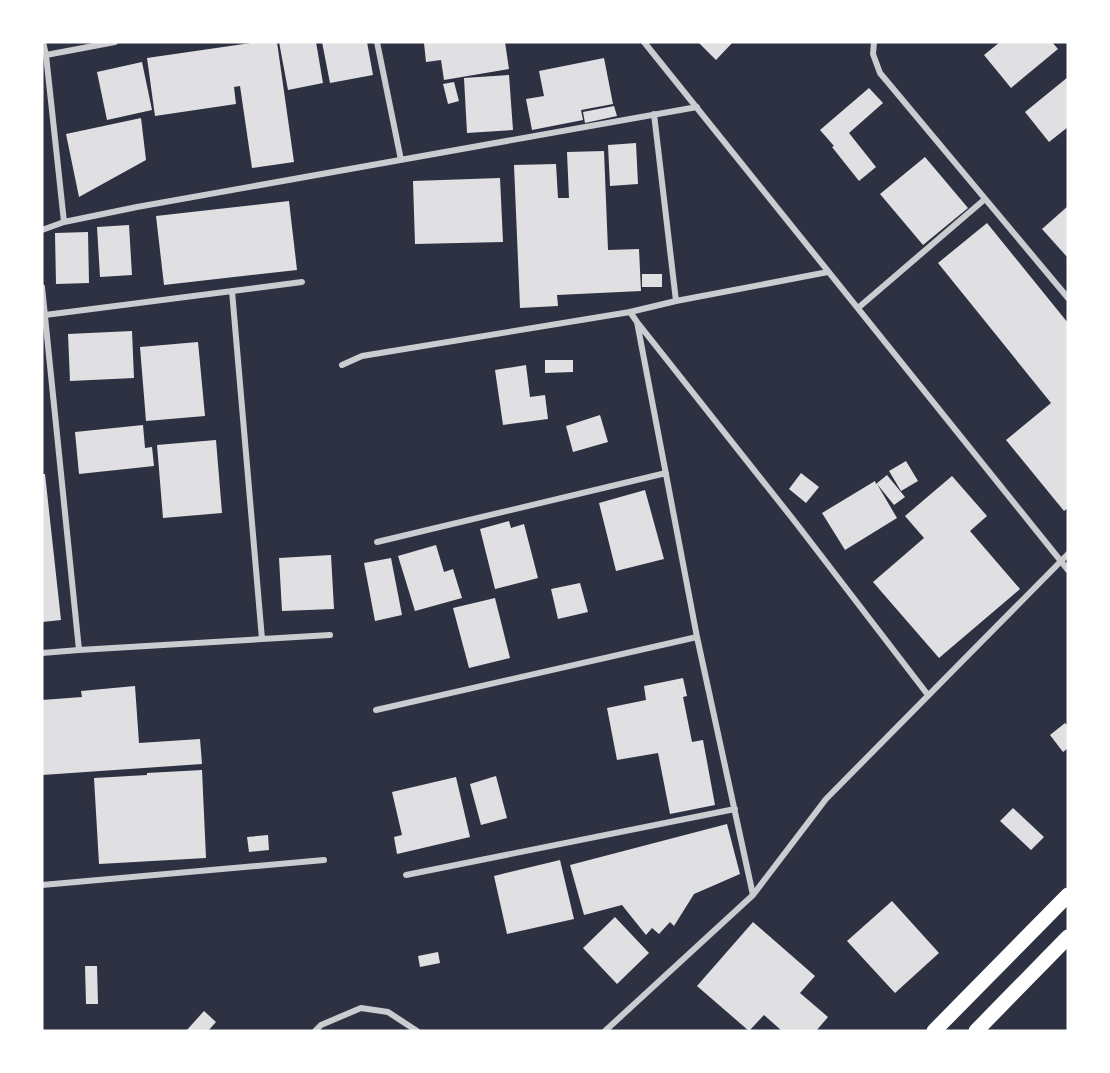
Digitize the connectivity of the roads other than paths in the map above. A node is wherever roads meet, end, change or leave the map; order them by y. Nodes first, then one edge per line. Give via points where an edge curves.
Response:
1 (43, 42) edge
2 (115, 42) edge
3 (377, 42) edge
4 (644, 42) edge
5 (874, 42) edge
6 (46, 55) junction
7 (697, 107) junction
8 (654, 114) junction
9 (401, 160) junction
10 (986, 199) junction
11 (64, 222) junction
12 (42, 230) edge
13 (828, 272) junction
14 (302, 282) dead end
15 (42, 287) edge
16 (232, 291) junction
17 (1068, 298) edge
18 (676, 301) junction
19 (858, 308) junction
20 (630, 312) junction
21 (45, 315) junction
22 (637, 322) junction
23 (342, 365) dead end
24 (666, 473) junction
25 (377, 542) dead end
26 (1068, 554) edge
27 (1061, 561) junction
28 (1068, 570) edge
29 (330, 635) dead end
30 (697, 637) junction
31 (262, 639) junction
32 (79, 650) junction
33 (42, 653) edge
34 (928, 695) junction
35 (376, 710) dead end
36 (735, 809) junction
37 (324, 860) dead end
38 (406, 875) dead end
39 (42, 885) edge
40 (753, 895) junction
41 (1068, 895) edge
42 (1068, 937) edge
43 (315, 1031) edge
44 (417, 1031) edge
45 (605, 1031) edge
46 (934, 1031) edge
47 (976, 1031) edge

1 - 6 street
2 - 6 street
3 - 9 street
4 - 7 street
5 - 10 street via 873,54 880,73
6 - 11 street
7 - 8 street
7 - 13 street
8 - 9 street
8 - 18 street
9 - 11 street
10 - 17 street
10 - 19 street
11 - 12 street
13 - 18 street
13 - 19 street
14 - 16 street
15 - 21 street
16 - 21 street
16 - 31 street
18 - 20 street
19 - 27 street
20 - 22 street
20 - 23 street via 362,356
21 - 32 street
22 - 24 street
22 - 34 street
24 - 25 street
24 - 30 street
26 - 27 street
27 - 28 street
27 - 34 street
29 - 31 street
30 - 35 street
30 - 36 street
31 - 32 street
32 - 33 street
34 - 40 street via 825,799
36 - 38 street
36 - 40 street
37 - 39 street
40 - 45 street
41 - 46 main road
42 - 47 main road
43 - 44 street via 361,1008 388,1012

